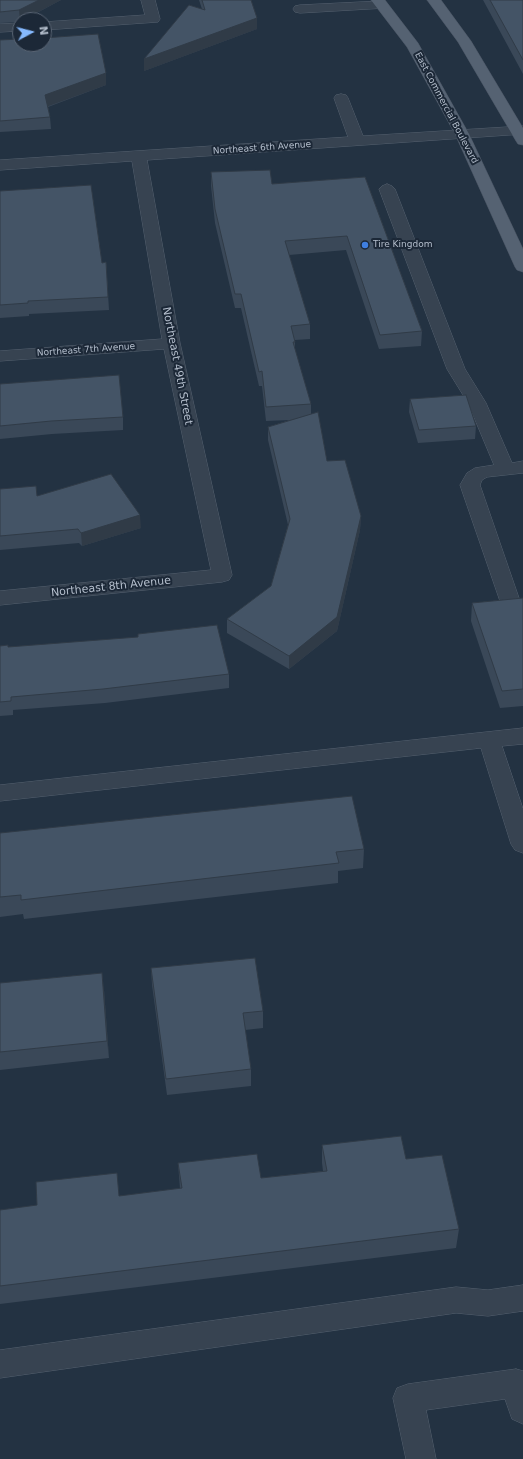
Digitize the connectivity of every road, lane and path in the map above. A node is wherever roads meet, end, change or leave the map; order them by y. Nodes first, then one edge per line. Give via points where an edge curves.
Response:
1 (148, 0) edge
2 (434, 0) edge
3 (379, 2) edge
4 (300, 9) dead end
5 (52, 25) edge
6 (12, 27) edge
7 (0, 28) edge
8 (341, 98) dead end
9 (462, 134) junction
10 (521, 134) edge
11 (357, 141) junction
12 (139, 156) junction
13 (0, 165) edge
14 (387, 189) dead end
15 (523, 267) edge
16 (171, 343) junction
17 (0, 356) edge
18 (514, 468) edge
19 (222, 575) joint
20 (0, 598) edge
21 (511, 604) edge
22 (523, 736) edge
23 (489, 739) junction
24 (0, 792) edge
25 (523, 844) edge
26 (523, 1298) edge
27 (0, 1364) edge
28 (523, 1409) edge
29 (421, 1459) edge

1 - 5 street via 153,19
2 - 10 main road via 464,41
3 - 4 street
3 - 9 main road, East Commercial Boulevard via 413,46
6 - 7 street
8 - 11 street
9 - 10 street, Northeast 6th Avenue
9 - 11 street, Northeast 6th Avenue
9 - 15 main road, East Commercial Boulevard
11 - 12 street, Northeast 6th Avenue
12 - 13 street, Northeast 6th Avenue
12 - 16 street, Northeast 49th Street
14 - 18 street via 456,369
16 - 17 street, Northeast 7th Avenue
16 - 19 street, Northeast 49th Street
18 - 21 street via 482,472 474,477 470,485
19 - 20 street, Northeast 8th Avenue
22 - 23 street
23 - 24 street
23 - 25 street
26 - 27 street via 488,1303 456,1300
28 - 29 street via 516,1383 408,1398

